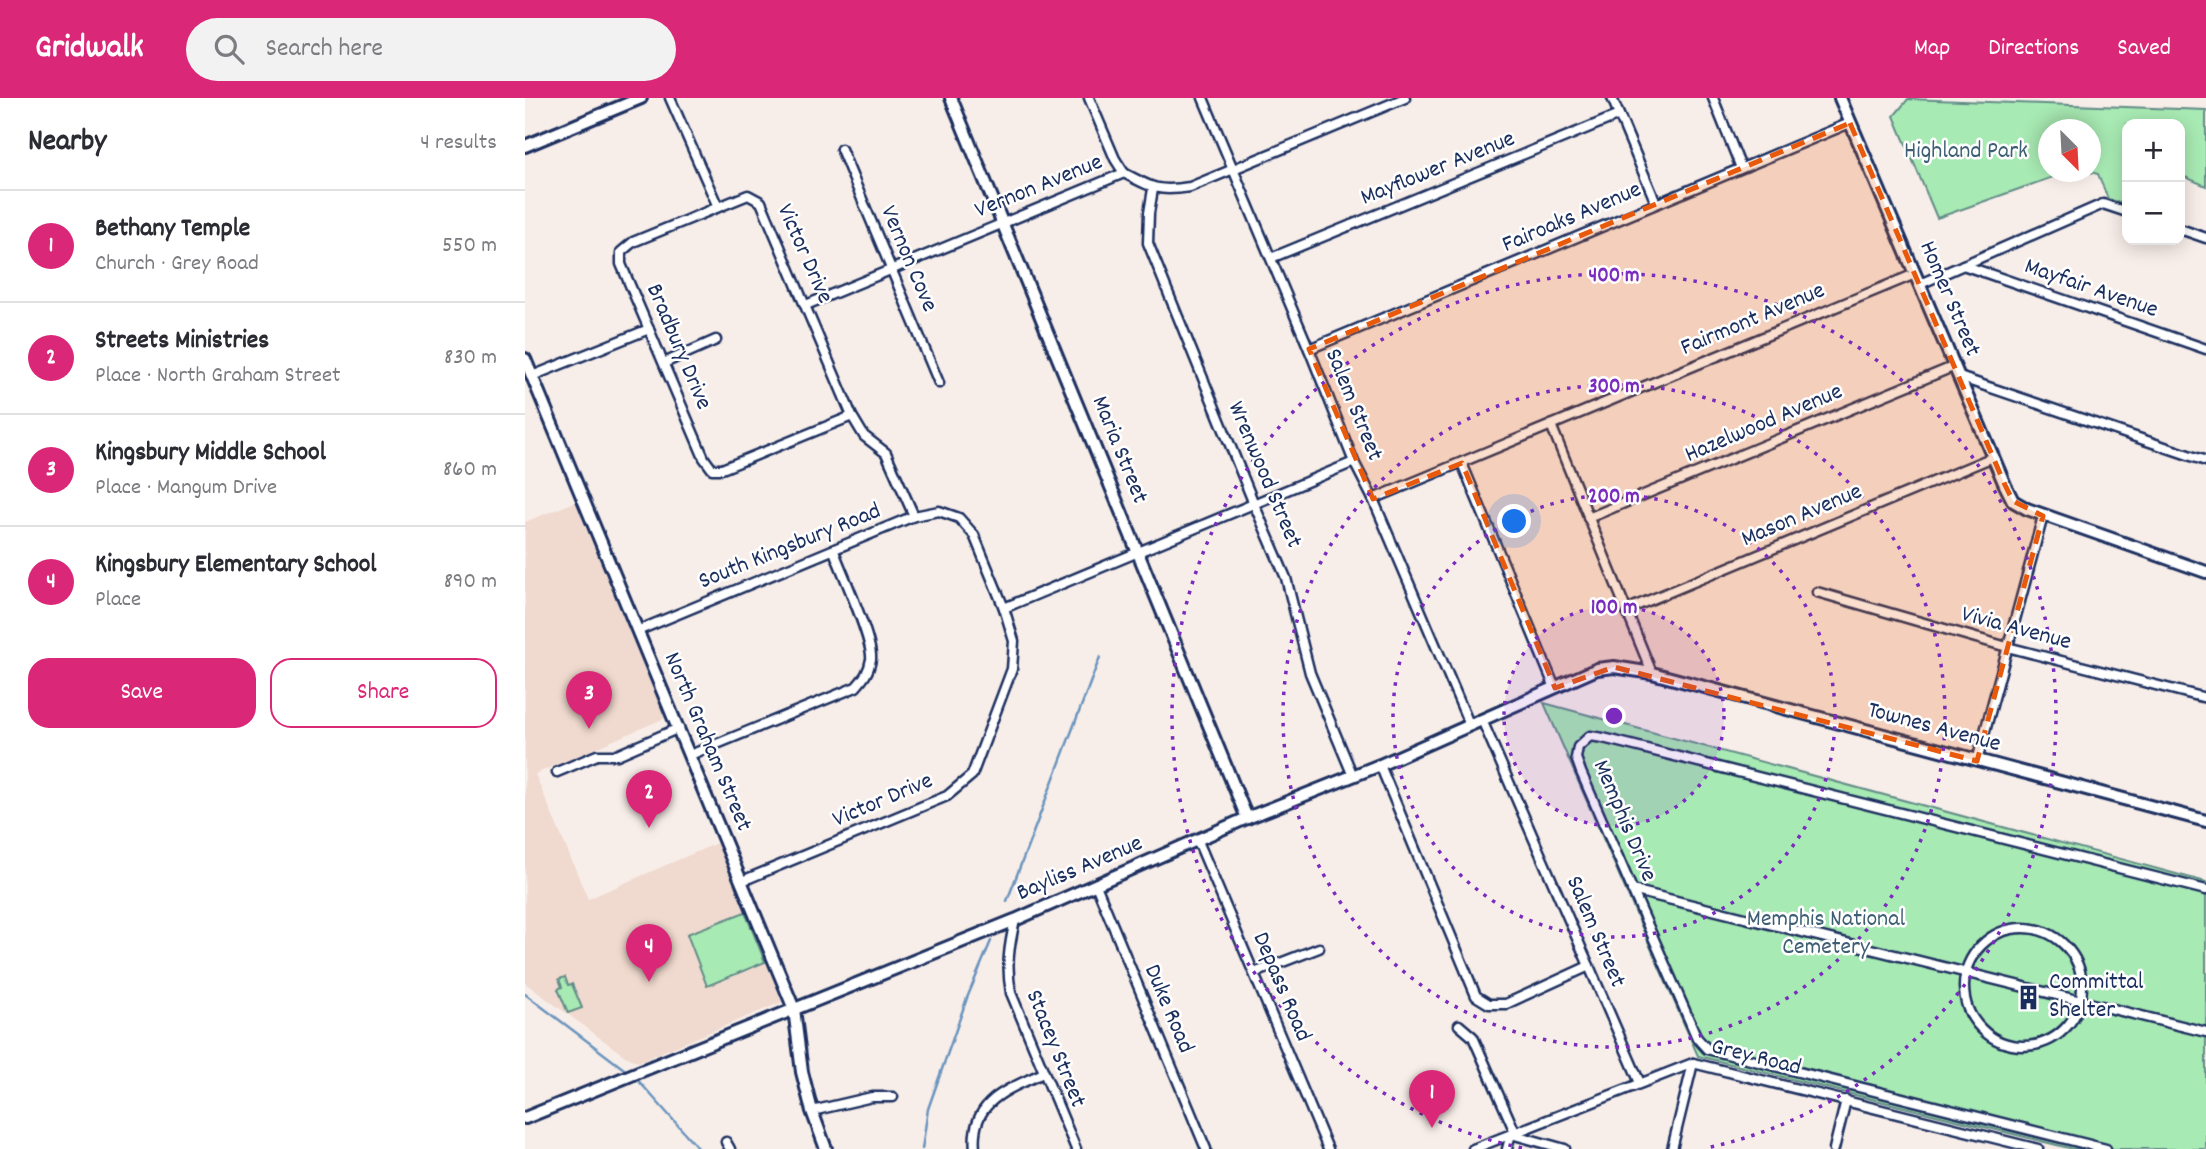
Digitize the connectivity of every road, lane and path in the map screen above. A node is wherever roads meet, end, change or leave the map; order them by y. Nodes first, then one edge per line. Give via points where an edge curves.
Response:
1 (641, 98) edge
2 (670, 98) edge
3 (951, 98) edge
4 (1089, 98) edge
5 (1203, 98) edge
6 (1405, 98) edge
7 (1612, 98) edge
8 (1713, 98) edge
9 (1840, 98) edge
10 (1619, 114) junction
11 (1850, 123) junction
12 (525, 145) edge
13 (841, 149) dead end
14 (1741, 168) junction
15 (1233, 169) junction
16 (1124, 173) junction
17 (1153, 189) junction
18 (1656, 204) junction
19 (718, 207) junction
20 (2122, 210) edge
21 (1003, 223) junction
22 (2185, 231) edge
23 (2206, 238) edge
24 (1271, 258) junction
25 (1963, 265) junction
26 (891, 269) junction
27 (1918, 279) junction
28 (806, 305) junction
29 (649, 329) junction
30 (716, 340) dead end
31 (1309, 349) junction
32 (2206, 349) edge
33 (525, 359) edge
34 (664, 363) junction
35 (1955, 366) junction
36 (532, 376) junction
37 (1959, 377) junction
38 (939, 383) dead end
39 (852, 416) junction
40 (1551, 425) junction
41 (1993, 457) junction
42 (2206, 461) edge
43 (1354, 462) junction
44 (1462, 463) junction
45 (1373, 499) junction
46 (1254, 504) junction
47 (914, 516) junction
48 (2043, 516) junction
49 (1588, 518) junction
50 (959, 519) joint
51 (834, 551) junction
52 (1139, 554) junction
53 (2206, 572) edge
54 (1817, 592) dead end
55 (1004, 608) junction
56 (1626, 610) junction
57 (637, 631) junction
58 (2007, 647) junction
59 (1652, 673) junction
60 (1555, 688) junction
61 (2206, 698) edge
62 (1482, 720) junction
63 (1470, 726) junction
64 (679, 728) junction
65 (690, 755) junction
66 (1977, 761) junction
67 (1380, 765) junction
68 (557, 772) dead end
69 (1353, 776) junction
70 (1247, 818) junction
71 (2206, 821) edge
72 (1199, 841) junction
73 (742, 881) junction
74 (1096, 884) junction
75 (1632, 890) junction
76 (2206, 890) edge
77 (1015, 920) junction
78 (1319, 948) dead end
79 (1589, 966) junction
80 (1965, 972) junction
81 (1254, 973) junction
82 (2081, 1000) junction
83 (795, 1009) junction
84 (1459, 1024) dead end
85 (2206, 1032) edge
86 (1693, 1063) junction
87 (1043, 1073) junction
88 (1640, 1083) junction
89 (893, 1097) dead end
90 (1846, 1100) junction
91 (812, 1111) junction
92 (525, 1118) edge
93 (1513, 1133) junction
94 (2001, 1145) edge
95 (826, 1149) edge
96 (975, 1149) edge
97 (1076, 1149) edge
98 (1206, 1149) edge
99 (1328, 1149) edge
100 (1473, 1149) edge
101 (1507, 1149) edge
102 (1565, 1149) edge
103 (1672, 1149) edge
104 (1834, 1149) edge
105 (2038, 1149) edge
106 (2106, 1149) edge

1 - 12 street
2 - 19 street
3 - 21 street, Maria Street
4 - 16 street
5 - 15 street, Salem Street
6 - 15 street
7 - 10 street
8 - 14 street
9 - 11 street, Homer Street
10 - 18 street
10 - 24 street, Mayflower Avenue
11 - 14 street, Fairoaks Avenue
11 - 27 street, Homer Street
13 - 26 street, Vernon Cove
14 - 18 street, Fairoaks Avenue
15 - 17 street via 1190,187
15 - 24 street, Salem Street
16 - 17 street, Vernon Avenue
16 - 21 street, Vernon Avenue
17 - 46 street, Wrenwood Street via 1148,243
18 - 31 street, Fairoaks Avenue
19 - 28 street, Victor Drive via 748,195 761,202
19 - 29 street, Bradbury Drive via 633,242 621,252
20 - 25 street, Fairmont Avenue via 2103,204
21 - 26 street, Vernon Avenue
21 - 52 street, Maria Street
22 - 23 street
24 - 31 street, Salem Street
25 - 27 street, Fairmont Avenue
25 - 32 street, Mayfair Avenue
26 - 28 street, Vernon Avenue
26 - 38 street, Vernon Cove
27 - 35 street, Homer Street
27 - 40 street, Fairmont Avenue
28 - 39 street, Victor Drive
29 - 34 street, Bradbury Drive
29 - 36 street
30 - 34 street
31 - 43 street, Salem Street
33 - 36 street, North Graham Street
34 - 39 street, Bradbury Drive via 703,458 712,469 722,469
35 - 37 street, Homer Street
35 - 49 street, Hazelwood Avenue
36 - 57 street, North Graham Street
37 - 41 street, Homer Street
37 - 42 street
39 - 47 street, Victor Drive via 864,436 886,453
40 - 44 street, Fairmont Avenue
40 - 49 street
41 - 48 street, Homer Street via 2013,501
41 - 56 street, Mason Avenue
43 - 45 street, Salem Street
43 - 46 street
44 - 45 street, Fairmont Avenue
44 - 60 street
45 - 63 street, Salem Street
46 - 52 street
46 - 69 street, Wrenwood Street via 1286,578 1310,673
47 - 50 street, South Kingsbury Road via 939,511
47 - 51 street, South Kingsbury Road
48 - 53 street
48 - 58 street
49 - 56 street
50 - 55 street, Victor Drive via 974,535
51 - 57 street, South Kingsbury Road
51 - 65 street via 868,643 868,673 856,687
52 - 55 street
52 - 70 street, Maria Street
54 - 58 street, Vivia Avenue
55 - 73 street, Victor Drive via 1014,642 1012,669 972,775 947,796
56 - 59 street
57 - 64 street, North Graham Street
58 - 61 street, Vivia Avenue
58 - 66 street
59 - 60 street, Bayliss Avenue via 1597,669
59 - 66 street, Townes Avenue
60 - 62 street, Bayliss Avenue
62 - 63 street, Bayliss Avenue
62 - 79 street, Salem Street
63 - 67 street, Bayliss Avenue
64 - 65 street, North Graham Street
64 - 68 street via 617,755 597,755
65 - 73 street, North Graham Street
66 - 71 street, Townes Avenue
67 - 69 street, Bayliss Avenue
67 - 79 street via 1476,996 1489,1004 1506,1004
69 - 70 street, Bayliss Avenue
70 - 72 street, Bayliss Avenue
72 - 74 street, Bayliss Avenue
72 - 81 street, Depass Road
73 - 83 street, North Graham Street
74 - 77 street, Bayliss Avenue
74 - 98 street, Duke Road
75 - 76 street, Memphis Drive via 1576,758 1578,747 1590,736
75 - 80 street
75 - 106 street, Memphis Drive via 1697,1038 1707,1049
77 - 83 street, Bayliss Avenue
77 - 87 street, Stacey Street via 1007,972
78 - 81 street
79 - 88 street, Salem Street
80 - 82 street
80 - 82 street via 1988,939 2027,927 2056,938 2076,960
80 - 82 street via 1967,1009 1977,1025 2008,1045 2046,1042 2074,1018
81 - 99 street, Depass Road
82 - 85 street
83 - 91 street, North Graham Street
83 - 92 street, Bayliss Avenue
84 - 93 street via 1473,1037
86 - 88 street, Grey Road
86 - 90 street, Grey Road
86 - 103 street
87 - 96 street via 998,1094 984,1109 974,1130
87 - 97 street, Stacey Street
88 - 93 street, Grey Road
89 - 91 street via 872,1097
90 - 94 street, Grey Road
90 - 104 street
91 - 95 street, North Graham Street
93 - 100 street, Grey Road
93 - 101 street
93 - 102 street
94 - 105 street, Grey Road

